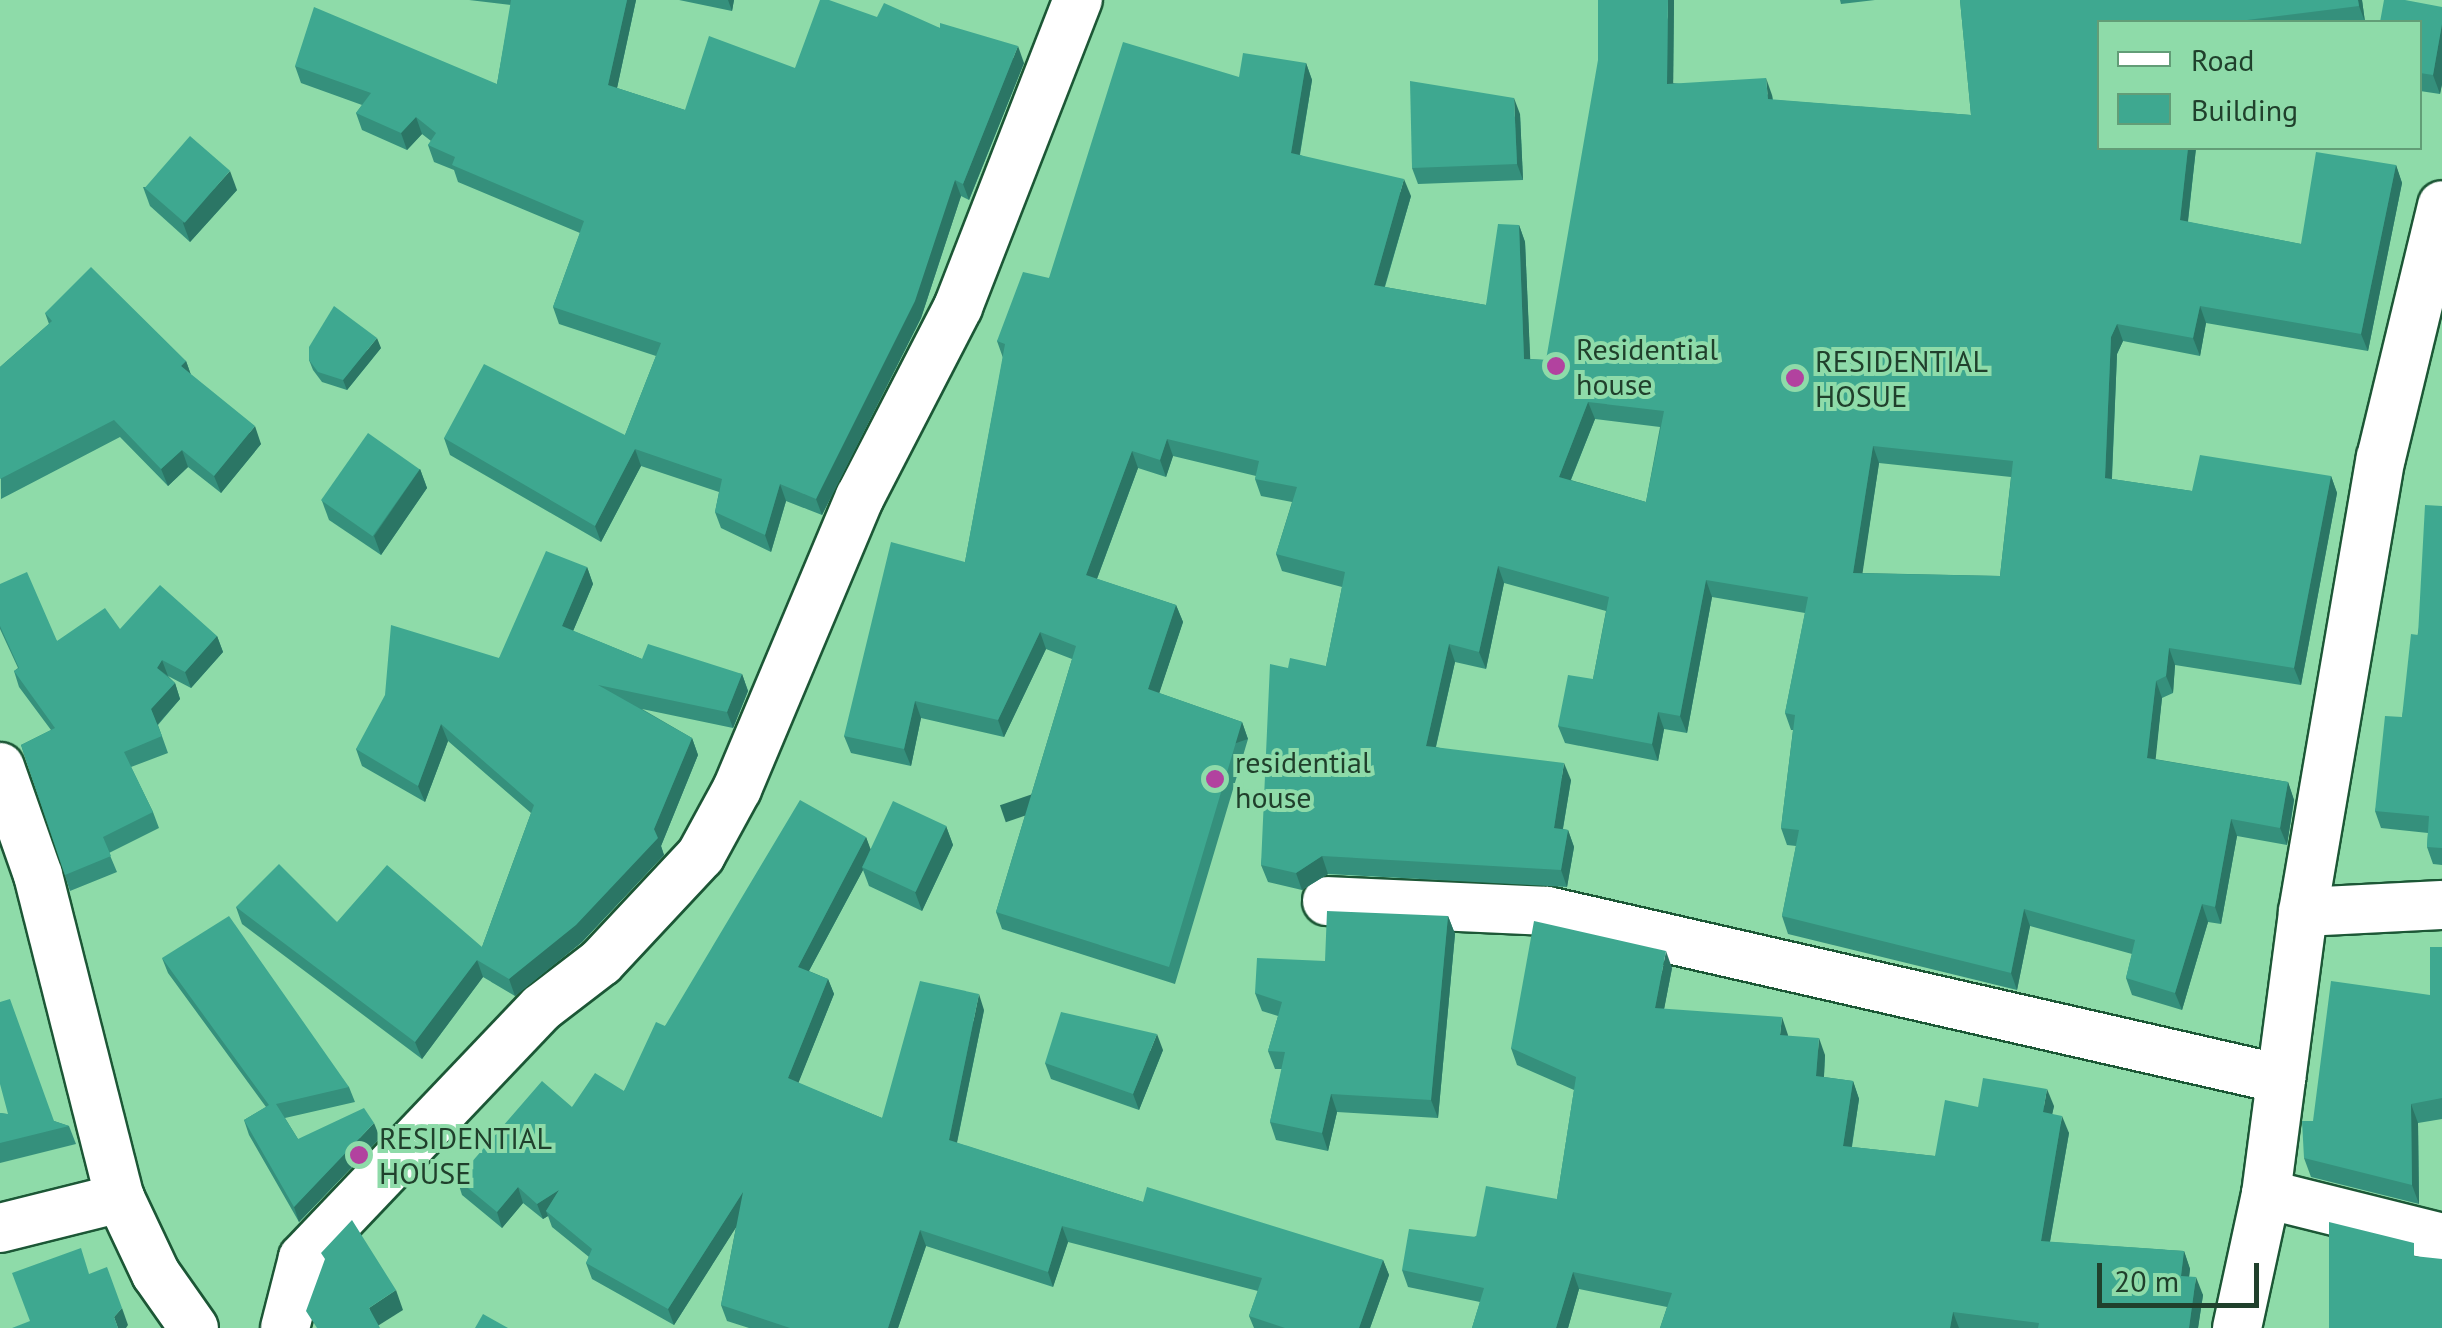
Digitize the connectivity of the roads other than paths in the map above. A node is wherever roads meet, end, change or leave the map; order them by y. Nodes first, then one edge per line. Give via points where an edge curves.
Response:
1 (1078, 0) edge
2 (2442, 205) edge
3 (0, 767) edge
4 (1328, 902) dead end
5 (2442, 905) edge
6 (2303, 912) junction
7 (2281, 1080) junction
8 (2266, 1194) junction
9 (120, 1198) junction
10 (0, 1228) edge
11 (2442, 1238) edge
12 (194, 1328) edge
13 (285, 1328) edge
14 (2237, 1328) edge

1 - 13 street via 958,307 860,497 738,788 700,855 601,962 540,1008 303,1258
2 - 6 street via 2382,458
3 - 9 street via 38,875
4 - 7 street via 1547,911
5 - 6 street
6 - 7 street
7 - 8 street
8 - 11 street
8 - 14 street
9 - 10 street
9 - 12 street via 156,1274

